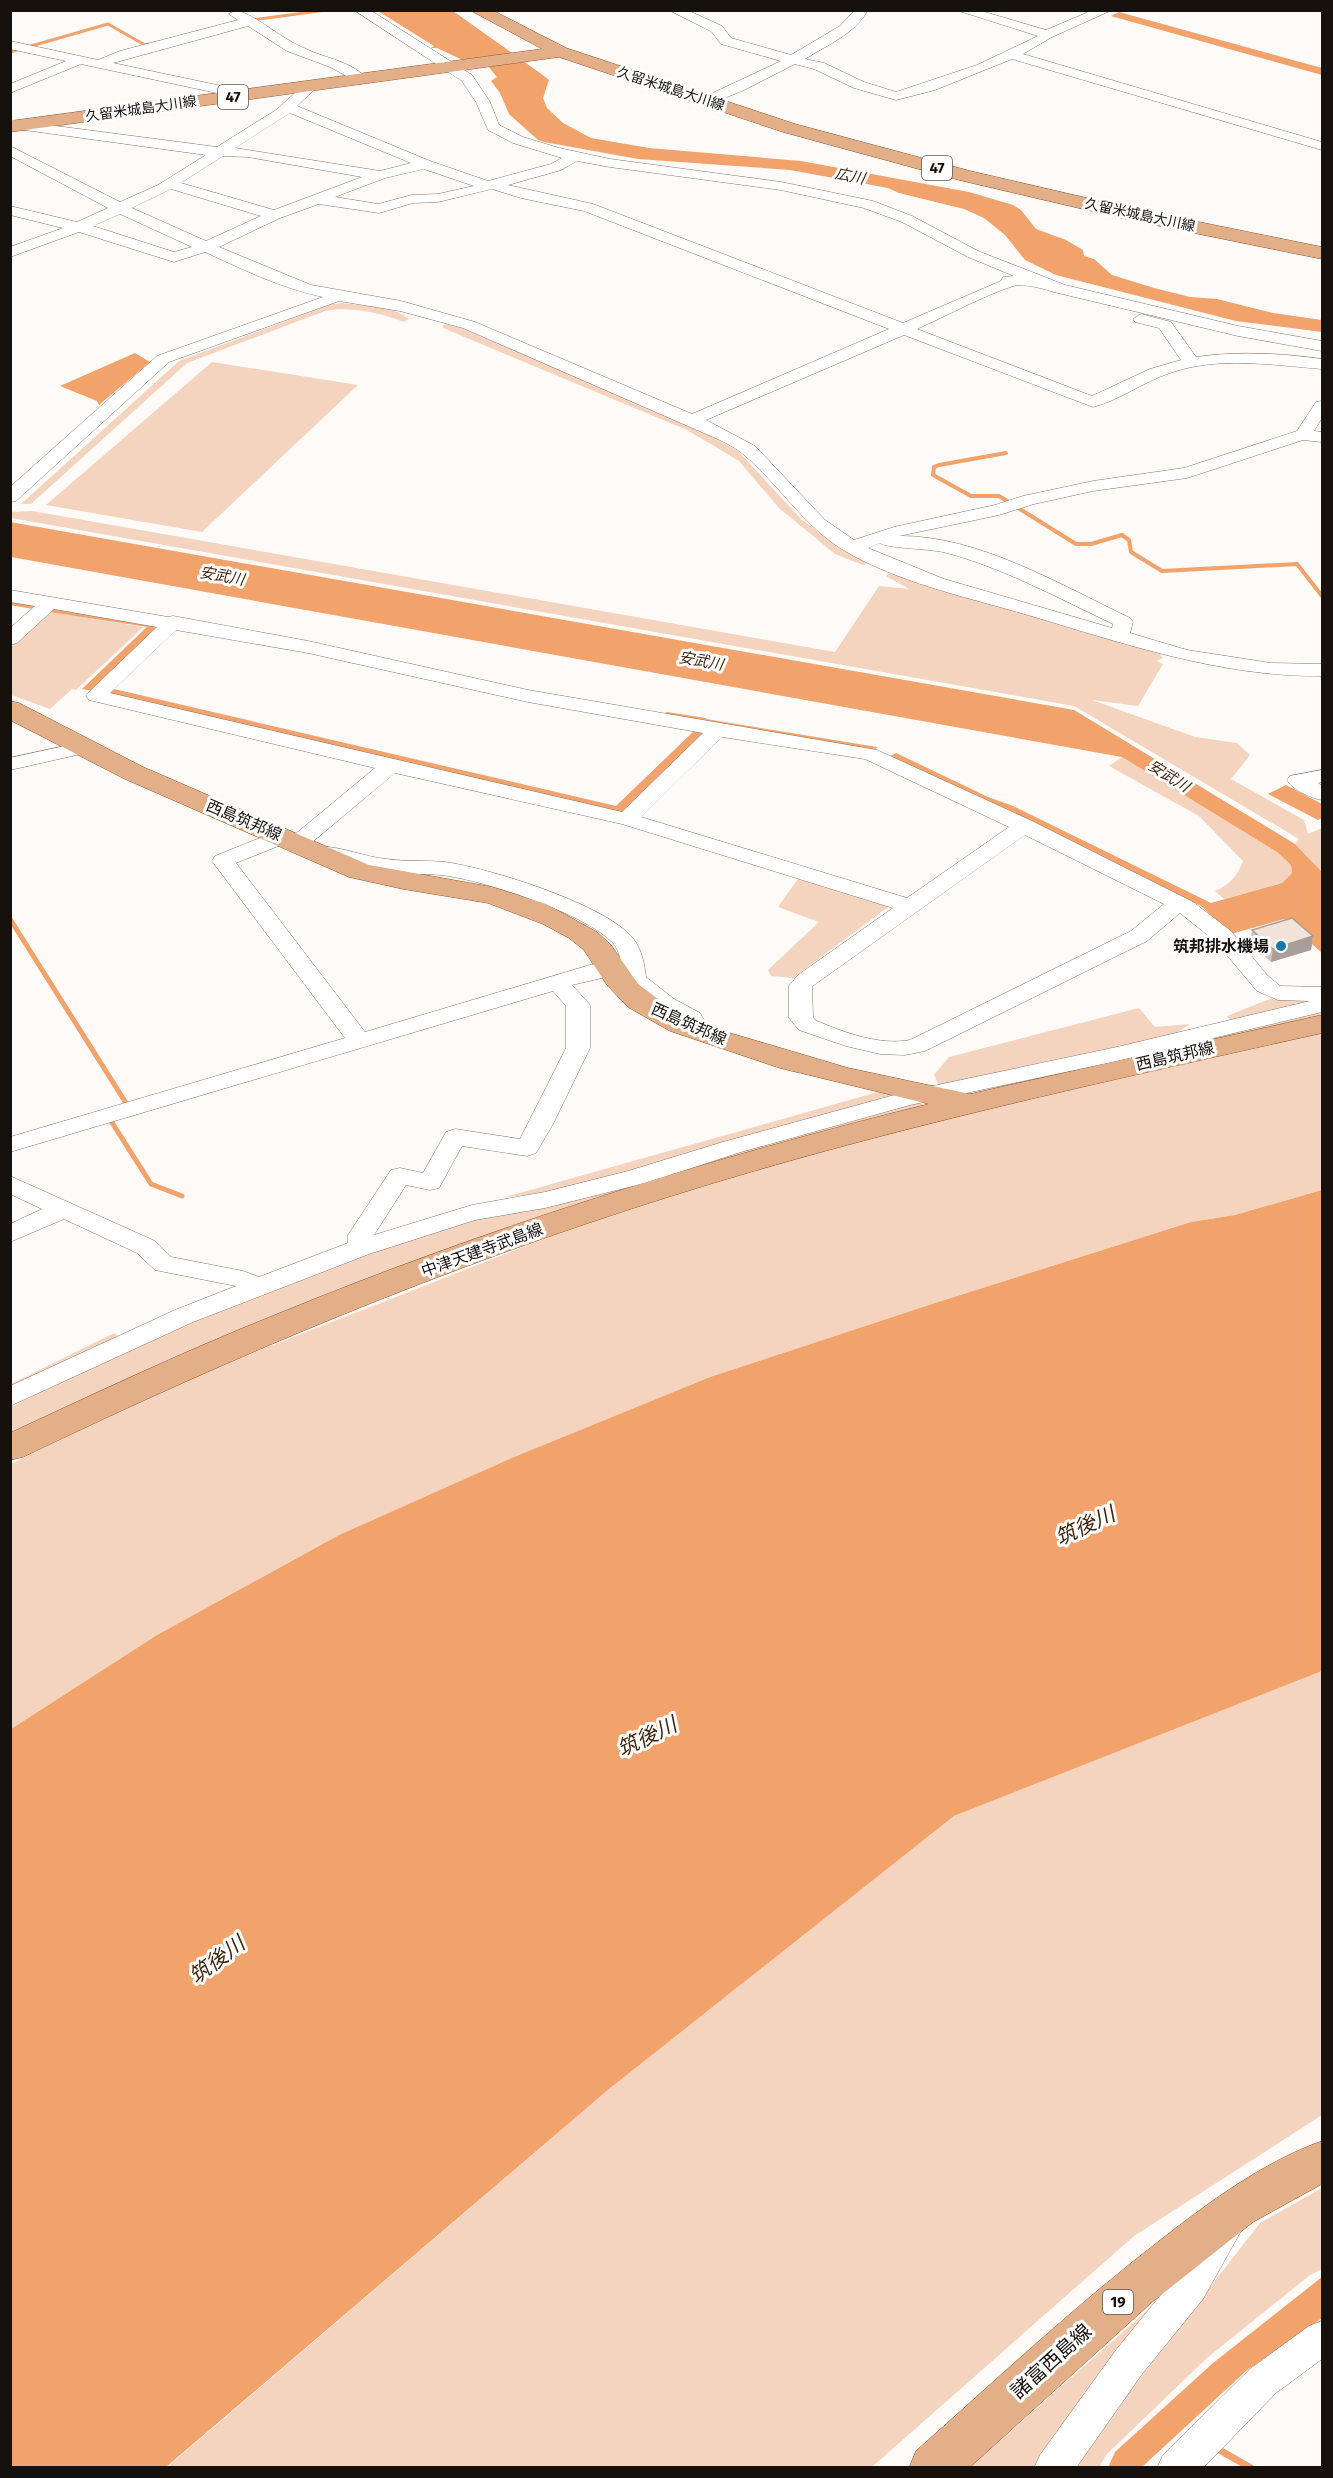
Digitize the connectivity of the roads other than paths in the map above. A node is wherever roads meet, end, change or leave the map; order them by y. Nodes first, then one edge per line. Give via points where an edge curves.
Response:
1 (226, 10) edge
2 (360, 10) edge
3 (478, 10) edge
4 (675, 10) edge
5 (862, 10) edge
6 (963, 10) edge
7 (1106, 10) edge
8 (254, 18) edge
9 (1047, 34) junction
10 (10, 45) edge
11 (552, 53) junction
12 (1011, 55) junction
13 (796, 59) junction
14 (80, 60) junction
15 (98, 64) junction
16 (453, 68) junction
17 (361, 80) junction
18 (311, 86) junction
19 (10, 89) edge
20 (245, 95) junction
21 (707, 101) junction
22 (288, 107) junction
23 (13, 126) edge
24 (1323, 146) edge
25 (10, 150) edge
26 (219, 152) junction
27 (575, 156) junction
28 (425, 164) junction
29 (380, 175) junction
30 (170, 184) junction
31 (490, 185) junction
32 (318, 199) junction
33 (120, 208) junction
34 (10, 210) edge
35 (275, 215) junction
36 (79, 227) junction
37 (207, 247) junction
38 (10, 253) edge
39 (1323, 253) edge
40 (1007, 284) junction
41 (1060, 289) junction
42 (337, 296) junction
43 (903, 330) junction
44 (1278, 339) junction
45 (1323, 346) edge
46 (1323, 351) edge
47 (1192, 363) junction
48 (1323, 364) edge
49 (1323, 406) edge
50 (692, 420) junction
51 (1303, 435) junction
52 (1323, 437) edge
53 (10, 471) edge
54 (29, 480) junction
55 (10, 496) edge
56 (852, 547) junction
57 (10, 596) edge
58 (50, 603) junction
59 (173, 622) junction
60 (1120, 637) junction
61 (10, 639) edge
62 (1323, 670) edge
63 (10, 708) edge
64 (717, 730) junction
65 (83, 748) junction
66 (10, 764) edge
67 (391, 766) junction
68 (1323, 776) edge
69 (1323, 794) edge
70 (627, 819) junction
71 (1024, 826) junction
72 (300, 844) junction
73 (1179, 903) junction
74 (910, 906) junction
75 (610, 969) junction
76 (557, 982) junction
77 (1323, 993) edge
78 (1323, 1005) edge
79 (1323, 1024) edge
80 (688, 1027) junction
81 (360, 1041) junction
82 (934, 1096) junction
83 (971, 1104) junction
84 (10, 1145) edge
85 (10, 1184) edge
86 (63, 1209) junction
87 (10, 1234) edge
88 (360, 1248) junction
89 (256, 1287) junction
90 (10, 1397) edge
91 (10, 1448) edge
92 (1323, 2162) edge
93 (1238, 2208) junction
94 (1323, 2338) edge
95 (933, 2468) edge
96 (1053, 2468) edge
97 (1176, 2468) edge

1 - 8 street
2 - 16 street
3 - 11 main road
4 - 13 street via 717,29 726,41
5 - 13 street via 853,24
6 - 9 street
7 - 9 street
8 - 15 street
8 - 17 street via 294,49 348,68
9 - 12 street
10 - 14 street
11 - 16 main road, 久留米城島大川線 / 47
11 - 21 main road, 久留米城島大川線 / 47
12 - 13 street via 896,96
12 - 24 street
13 - 21 street
14 - 15 street
14 - 19 street
15 - 20 street
16 - 17 main road, 久留米城島大川線 / 47
16 - 27 street via 475,87 493,127 518,140
17 - 18 main road, 久留米城島大川線 / 47
18 - 20 main road, 久留米城島大川線 / 47
18 - 22 street
20 - 23 main road, 久留米城島大川線 / 47
21 - 39 main road, 久留米城島大川線 / 47 via 966,177
22 - 26 street
22 - 28 street
23 - 26 street
25 - 33 street
26 - 29 street via 248,153
26 - 30 street
27 - 31 street via 556,167
27 - 41 street via 781,186 868,204 907,219 973,254
28 - 29 street
28 - 31 street
29 - 32 street
30 - 33 street
30 - 35 street
31 - 32 street via 379,208
31 - 43 street via 588,207
32 - 35 street
33 - 36 street
33 - 37 street
34 - 36 street
35 - 37 street
36 - 37 street via 174,257
36 - 38 street
37 - 42 street via 306,289
40 - 41 street via 1019,280
40 - 43 street
40 - 47 street via 1165,325
41 - 44 street
42 - 50 street via 401,306 469,325
42 - 54 street via 163,359
43 - 47 street via 1093,402 1164,369
43 - 50 street
44 - 45 street
44 - 46 street
47 - 48 street via 1262,360
49 - 51 street
50 - 56 street via 749,450 819,524
51 - 52 street
51 - 56 street via 1187,473 1131,479 1029,500 894,532
53 - 54 street
54 - 55 street
56 - 60 street via 937,583
56 - 60 street via 896,541 950,547 1018,573 1123,622
57 - 58 street
58 - 59 street
58 - 61 street
59 - 64 street via 308,647 528,696
59 - 67 street via 96,696
60 - 62 street via 1214,661 1270,669
63 - 65 main road, 西島筑邦線
64 - 70 street
64 - 71 street via 880,757
65 - 66 street
65 - 72 main road, 西島筑邦線
67 - 70 street
67 - 72 street
68 - 69 street via 1297,780
70 - 74 street
71 - 73 street
71 - 74 street
72 - 75 main road, 西島筑邦線 via 389,880 481,892 536,910 589,939 602,952
72 - 80 street via 362,862 446,869 543,897 622,938 632,958 635,979 666,1004 692,1018
72 - 81 street via 223,861
73 - 74 street via 1139,936 905,1050 807,1025 801,1018 800,986
73 - 77 street via 1223,936 1270,990
75 - 76 street
75 - 80 main road, 西島筑邦線 via 650,1009
76 - 81 street
76 - 88 street via 578,1005 578,1048 527,1148 455,1137 430,1182 400,1176 361,1235
78 - 82 street
79 - 83 main road, 西島筑邦線
80 - 82 main road, 西島筑邦線 via 800,1065
81 - 84 street
82 - 83 main road, 西島筑邦線
82 - 88 street via 909,1098 636,1177 472,1213
83 - 91 main road, 中津天建寺武島線 via 656,1190 384,1285 169,1373
85 - 86 street
86 - 87 street
86 - 89 street via 146,1247 164,1264 243,1279
88 - 89 street
89 - 90 street
92 - 93 main road, 諸富西島線 / 19
93 - 95 main road, 諸富西島線 / 19 via 1134,2288
93 - 96 street via 1190,2287 1129,2362
94 - 97 street via 1263,2381

